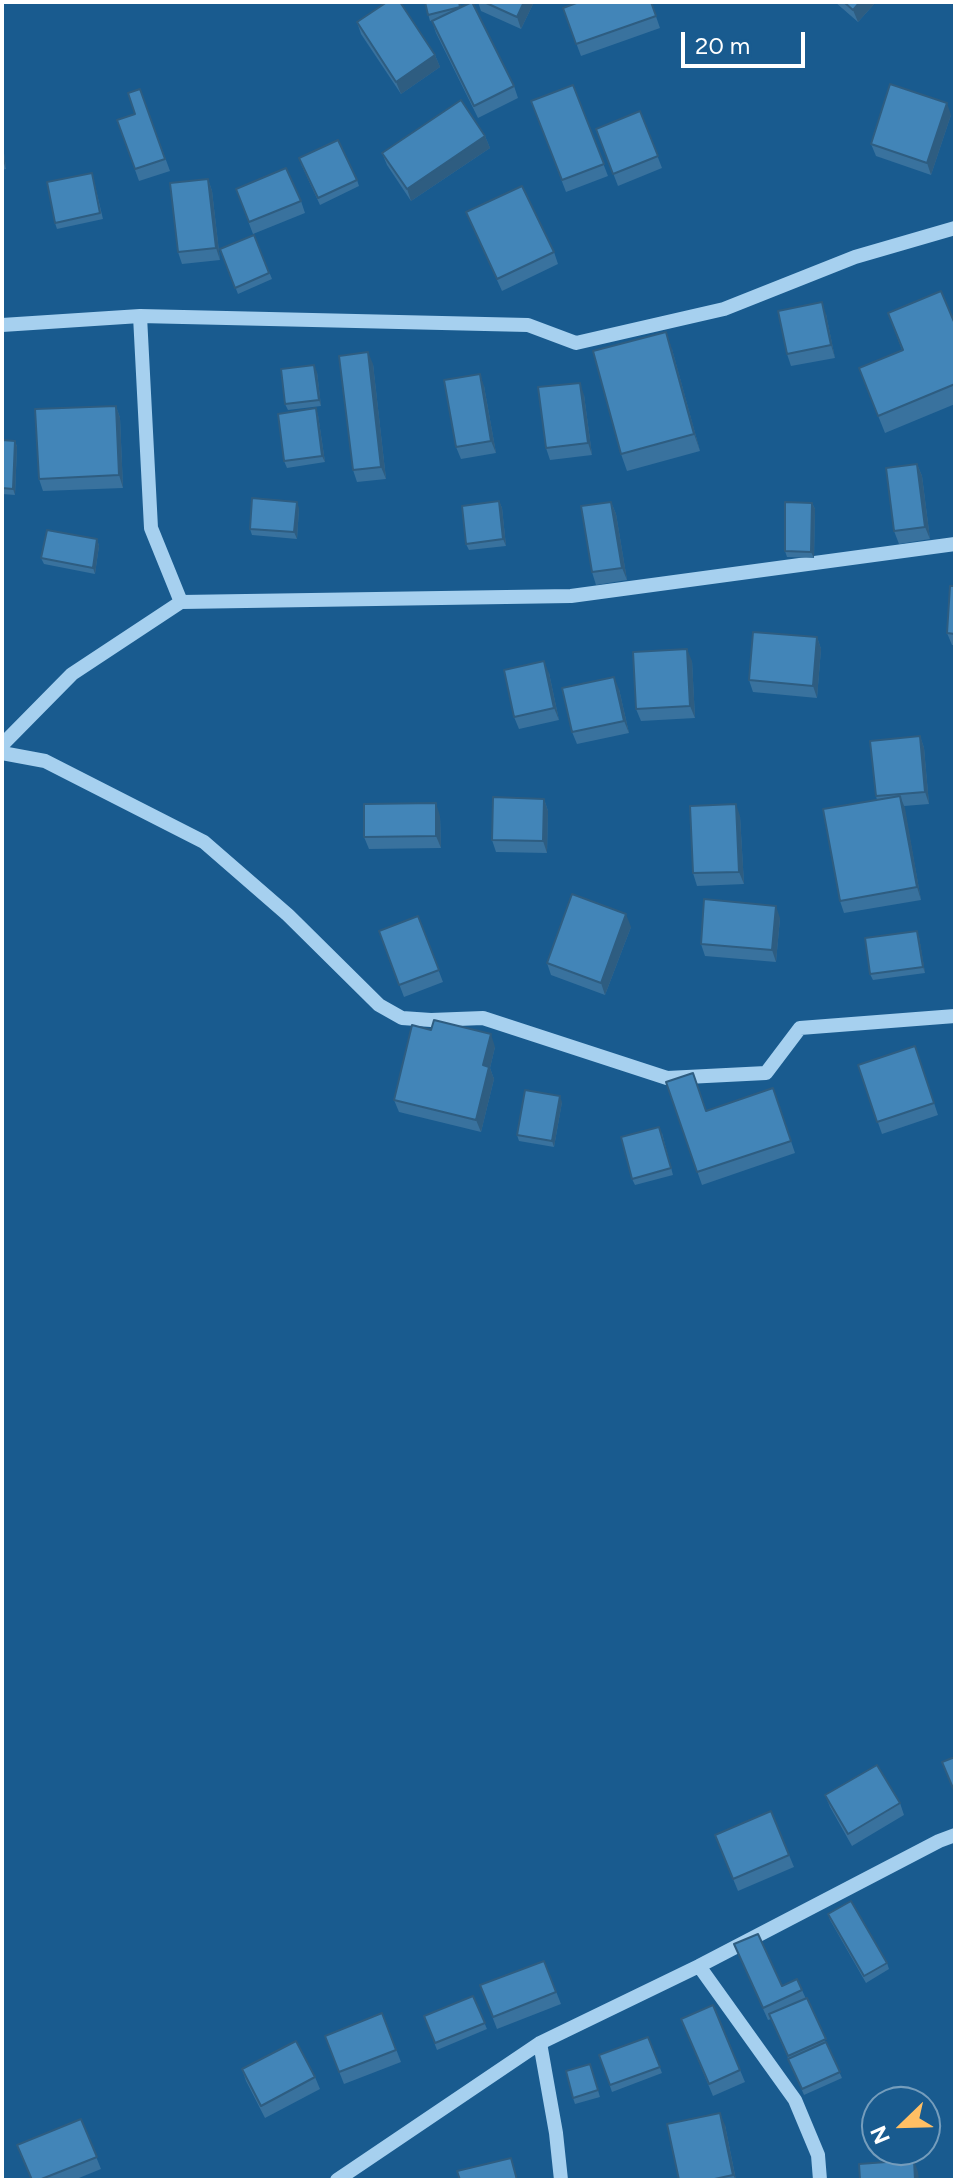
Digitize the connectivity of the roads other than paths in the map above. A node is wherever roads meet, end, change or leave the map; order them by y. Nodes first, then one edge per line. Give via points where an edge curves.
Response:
1 (955, 228) edge
2 (140, 316) junction
3 (2, 325) edge
4 (955, 544) edge
5 (181, 602) junction
6 (2, 745) edge
7 (2, 753) edge
8 (955, 1016) edge
9 (955, 1835) edge
10 (699, 1966) junction
11 (540, 2043) junction
12 (337, 2180) edge
13 (561, 2180) edge
14 (820, 2180) edge

1 - 2 street via 855,257 724,309 586,342 570,342 528,325
2 - 3 street
2 - 5 street via 151,528
4 - 5 street via 571,596
5 - 6 street via 72,674
7 - 8 street via 45,761 204,842 379,1005 402,1018 483,1018 667,1078 766,1073 800,1028
9 - 10 street
10 - 11 street
10 - 14 street via 795,2100 818,2155
11 - 12 street
11 - 13 street

